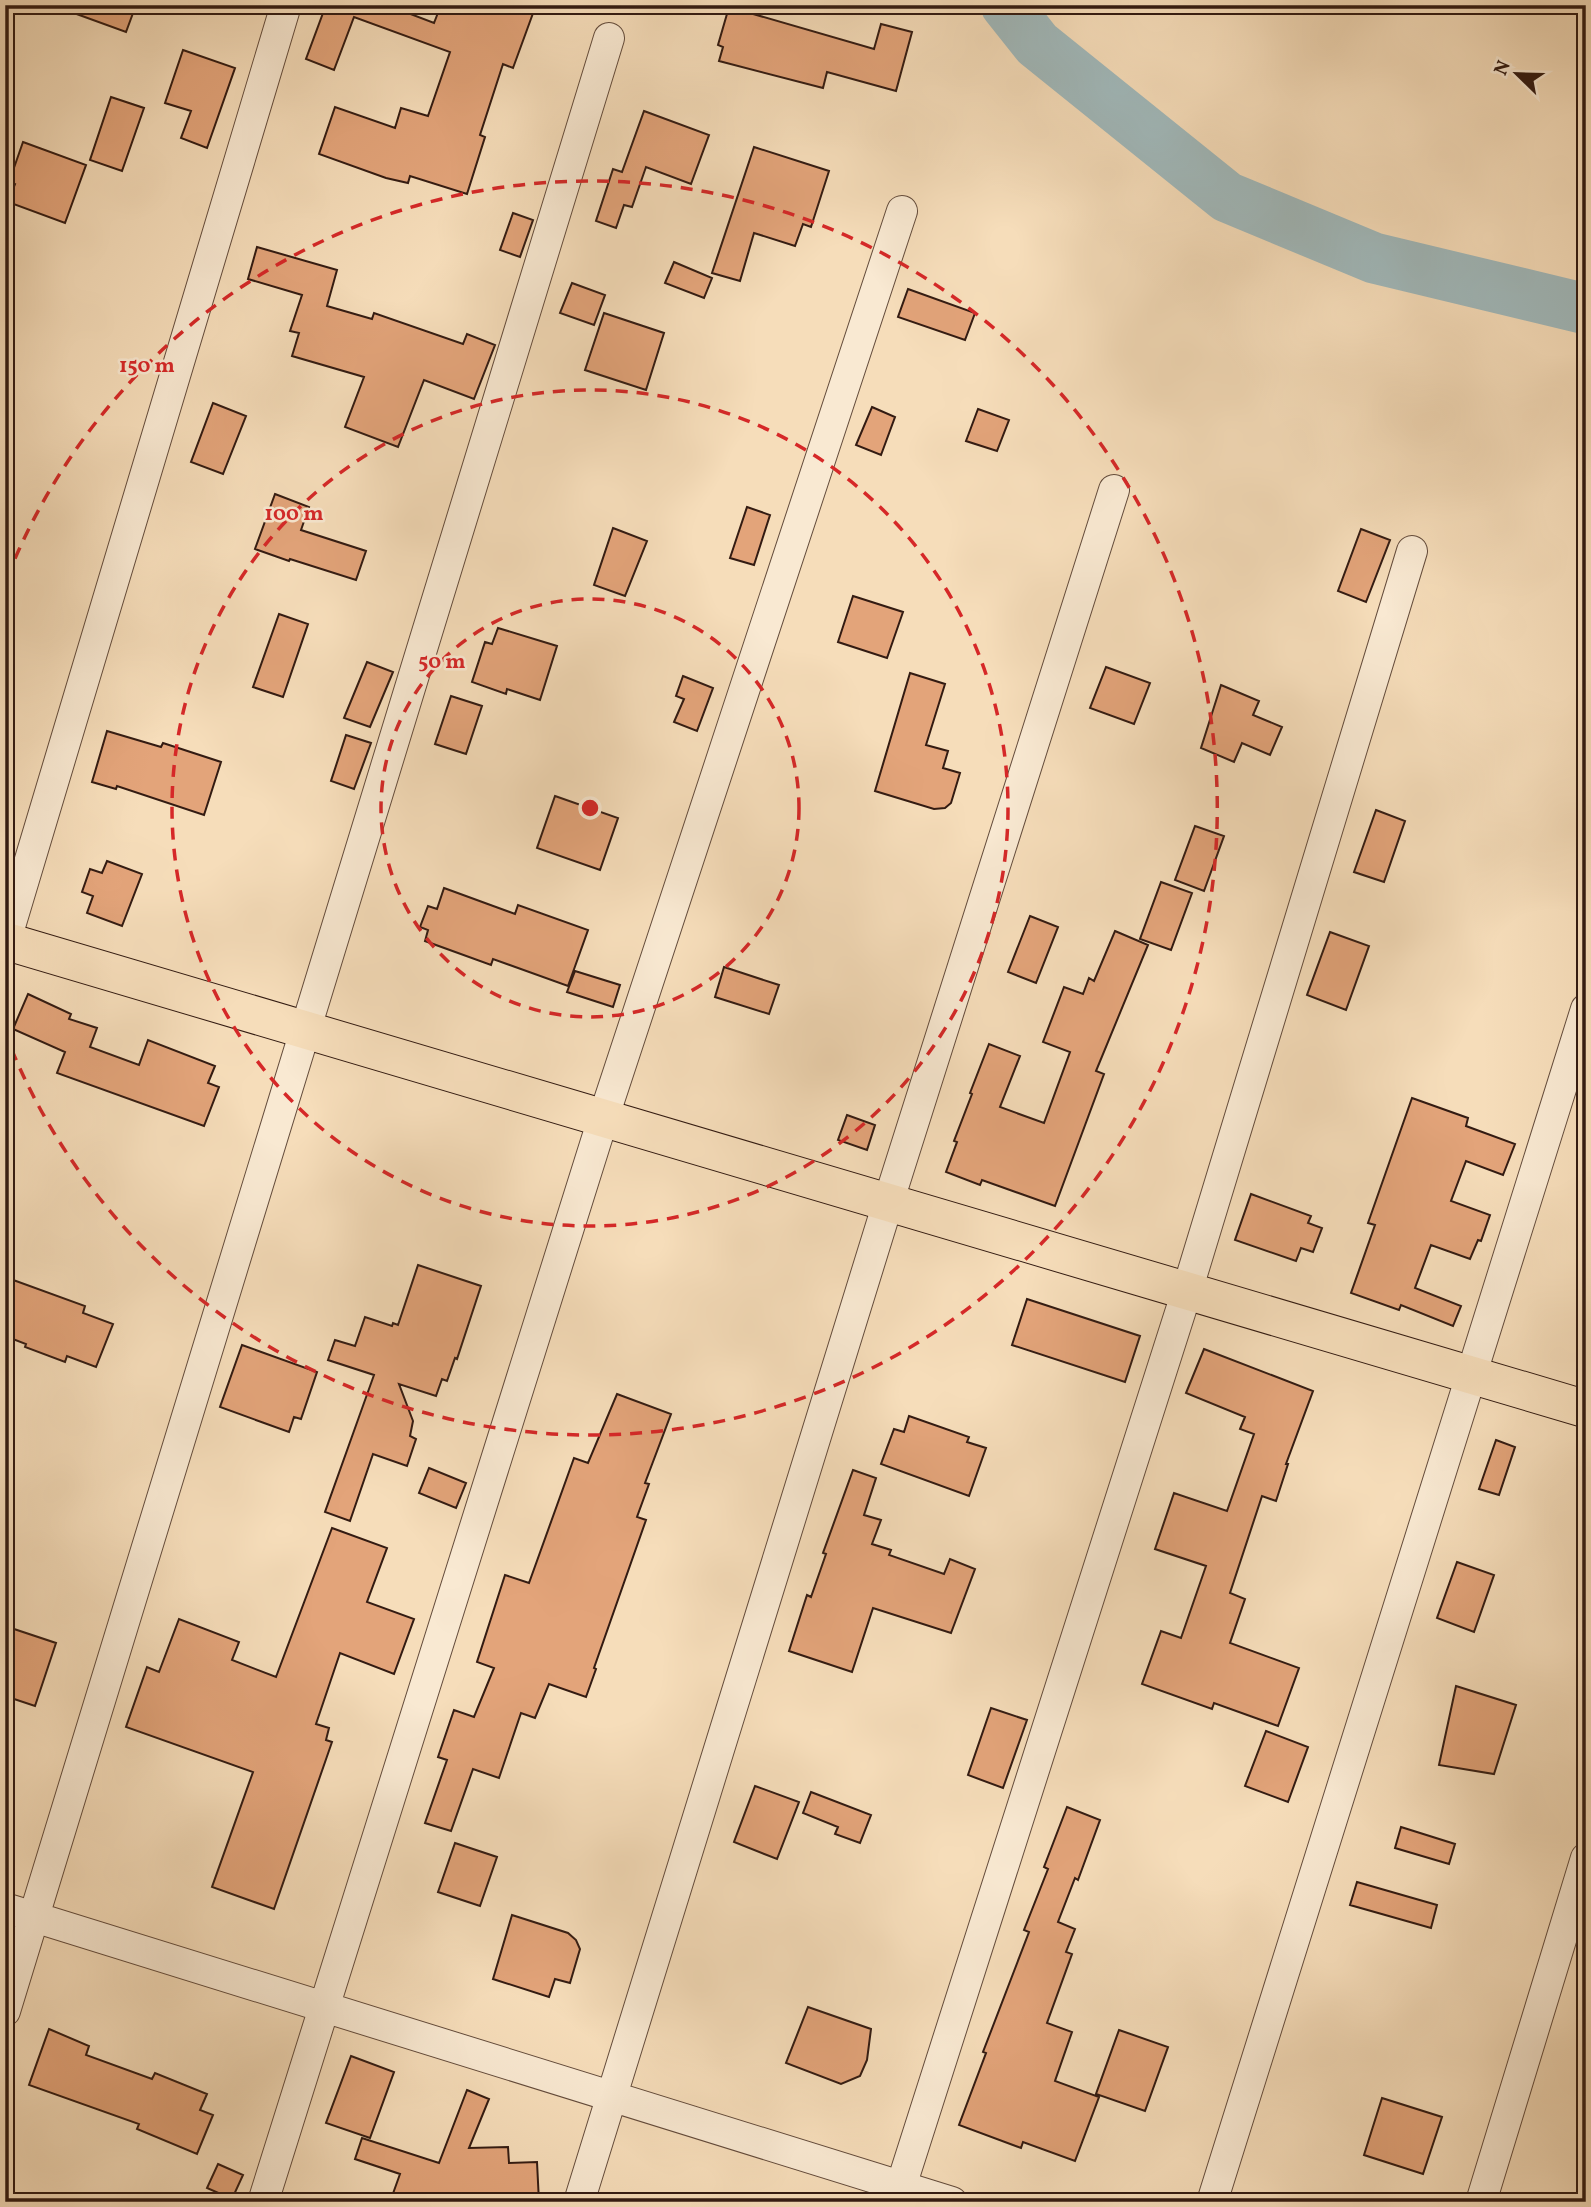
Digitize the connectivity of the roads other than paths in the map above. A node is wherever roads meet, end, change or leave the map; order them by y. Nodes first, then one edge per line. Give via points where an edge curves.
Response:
1 (286, 5) edge
2 (609, 38) dead end
3 (902, 211) dead end
4 (1115, 491) dead end
5 (1412, 551) dead end
6 (5, 942) edge
7 (1586, 1009) edge
8 (306, 1030) junction
9 (603, 1119) junction
10 (888, 1203) junction
11 (1187, 1291) junction
12 (1471, 1374) junction
13 (1586, 1409) edge
14 (1586, 1858) edge
15 (5, 1908) edge
16 (35, 1917) junction
17 (324, 2007) junction
18 (5, 2011) edge
19 (611, 2096) junction
20 (899, 2194) edge
21 (263, 2202) edge
22 (579, 2202) edge
23 (953, 2202) edge
24 (1212, 2202) edge
25 (1481, 2202) edge

1 - 6 street
2 - 8 street
3 - 9 street
4 - 10 street
5 - 11 street
6 - 8 main road
7 - 12 street
8 - 9 main road
8 - 16 street
9 - 10 main road
9 - 17 street
10 - 11 main road
10 - 19 street
11 - 12 main road
11 - 20 street
12 - 13 main road
12 - 24 street
14 - 25 street
15 - 16 street
16 - 17 street
16 - 18 street
17 - 19 street
17 - 21 street
19 - 20 street
19 - 22 street
20 - 23 street

